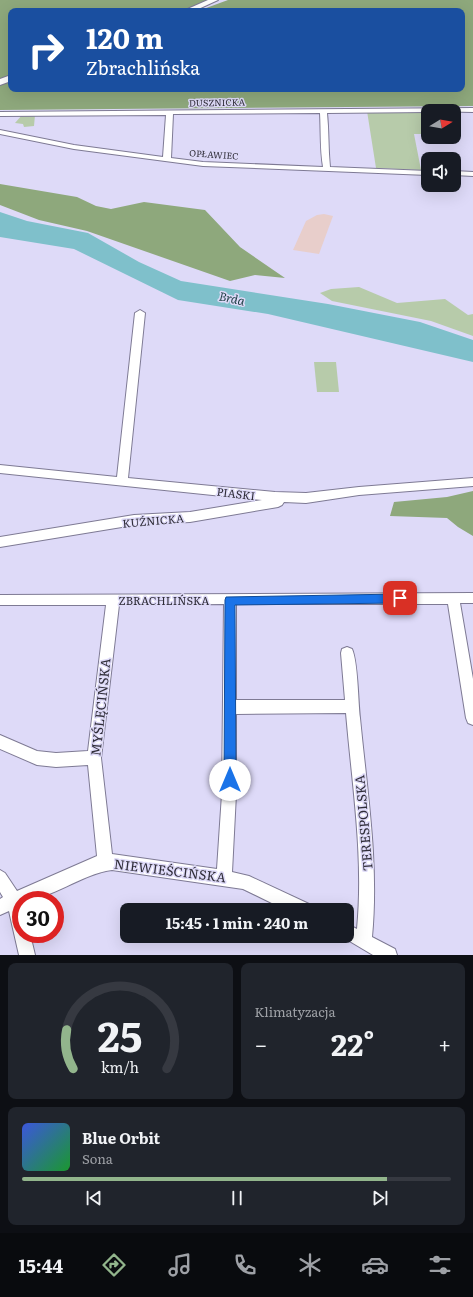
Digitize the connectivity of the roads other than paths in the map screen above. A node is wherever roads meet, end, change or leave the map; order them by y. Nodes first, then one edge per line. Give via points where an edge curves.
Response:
1 (214, 0) edge
2 (194, 8) edge
3 (473, 110) edge
4 (323, 111) junction
5 (170, 112) junction
6 (0, 114) edge
7 (0, 132) edge
8 (167, 159) junction
9 (327, 169) junction
10 (421, 173) edge
11 (461, 174) edge
12 (473, 174) edge
13 (140, 313) dead end
14 (0, 469) edge
15 (122, 481) junction
16 (473, 482) edge
17 (306, 498) junction
18 (0, 542) edge
19 (453, 598) junction
20 (473, 598) edge
21 (0, 600) edge
22 (113, 600) junction
23 (230, 600) junction
24 (347, 653) dead end
25 (353, 705) junction
26 (230, 707) junction
27 (473, 718) edge
28 (0, 742) edge
29 (94, 758) junction
30 (105, 863) junction
31 (224, 876) junction
32 (0, 878) edge
33 (35, 891) edge
34 (12, 897) edge
35 (12, 901) edge
36 (289, 903) edge
37 (0, 907) edge
38 (354, 936) edge
39 (364, 941) junction
40 (24, 943) edge
41 (27, 955) edge
42 (389, 955) edge

1 - 2 main road
3 - 4 street, DUSZNICKA
4 - 5 street, DUSZNICKA
4 - 9 street
5 - 6 street, DUSZNICKA
5 - 8 street
7 - 8 street, OPŁAWIEC via 74,147
8 - 9 street, OPŁAWIEC via 203,164
9 - 10 street, OPŁAWIEC
11 - 12 street
13 - 15 street
14 - 15 street, PIASKI
15 - 17 street, PIASKI via 259,496
16 - 17 street, PIASKI
17 - 18 street, KUŹNICKA via 190,517 134,520
19 - 20 street, ZBRACHLIŃSKA
19 - 23 street, ZBRACHLIŃSKA
19 - 27 street
21 - 22 street, ZBRACHLIŃSKA
22 - 23 street, ZBRACHLIŃSKA
22 - 29 street, MYŚLĘCIŃSKA
23 - 26 street
24 - 25 street, TERESPOLSKA
25 - 26 street
25 - 39 street, TERESPOLSKA via 367,869
26 - 31 street via 229,794
28 - 29 street via 37,758
29 - 30 street, MYŚLĘCIŃSKA
30 - 31 street, NIEWIEŚCIŃSKA
30 - 33 street, NIEWIEŚCIŃSKA via 97,864
31 - 36 street, NIEWIEŚCIŃSKA via 244,881
32 - 34 street
35 - 37 street, NIEWIEŚCIŃSKA
38 - 39 street
39 - 42 street
40 - 41 street

